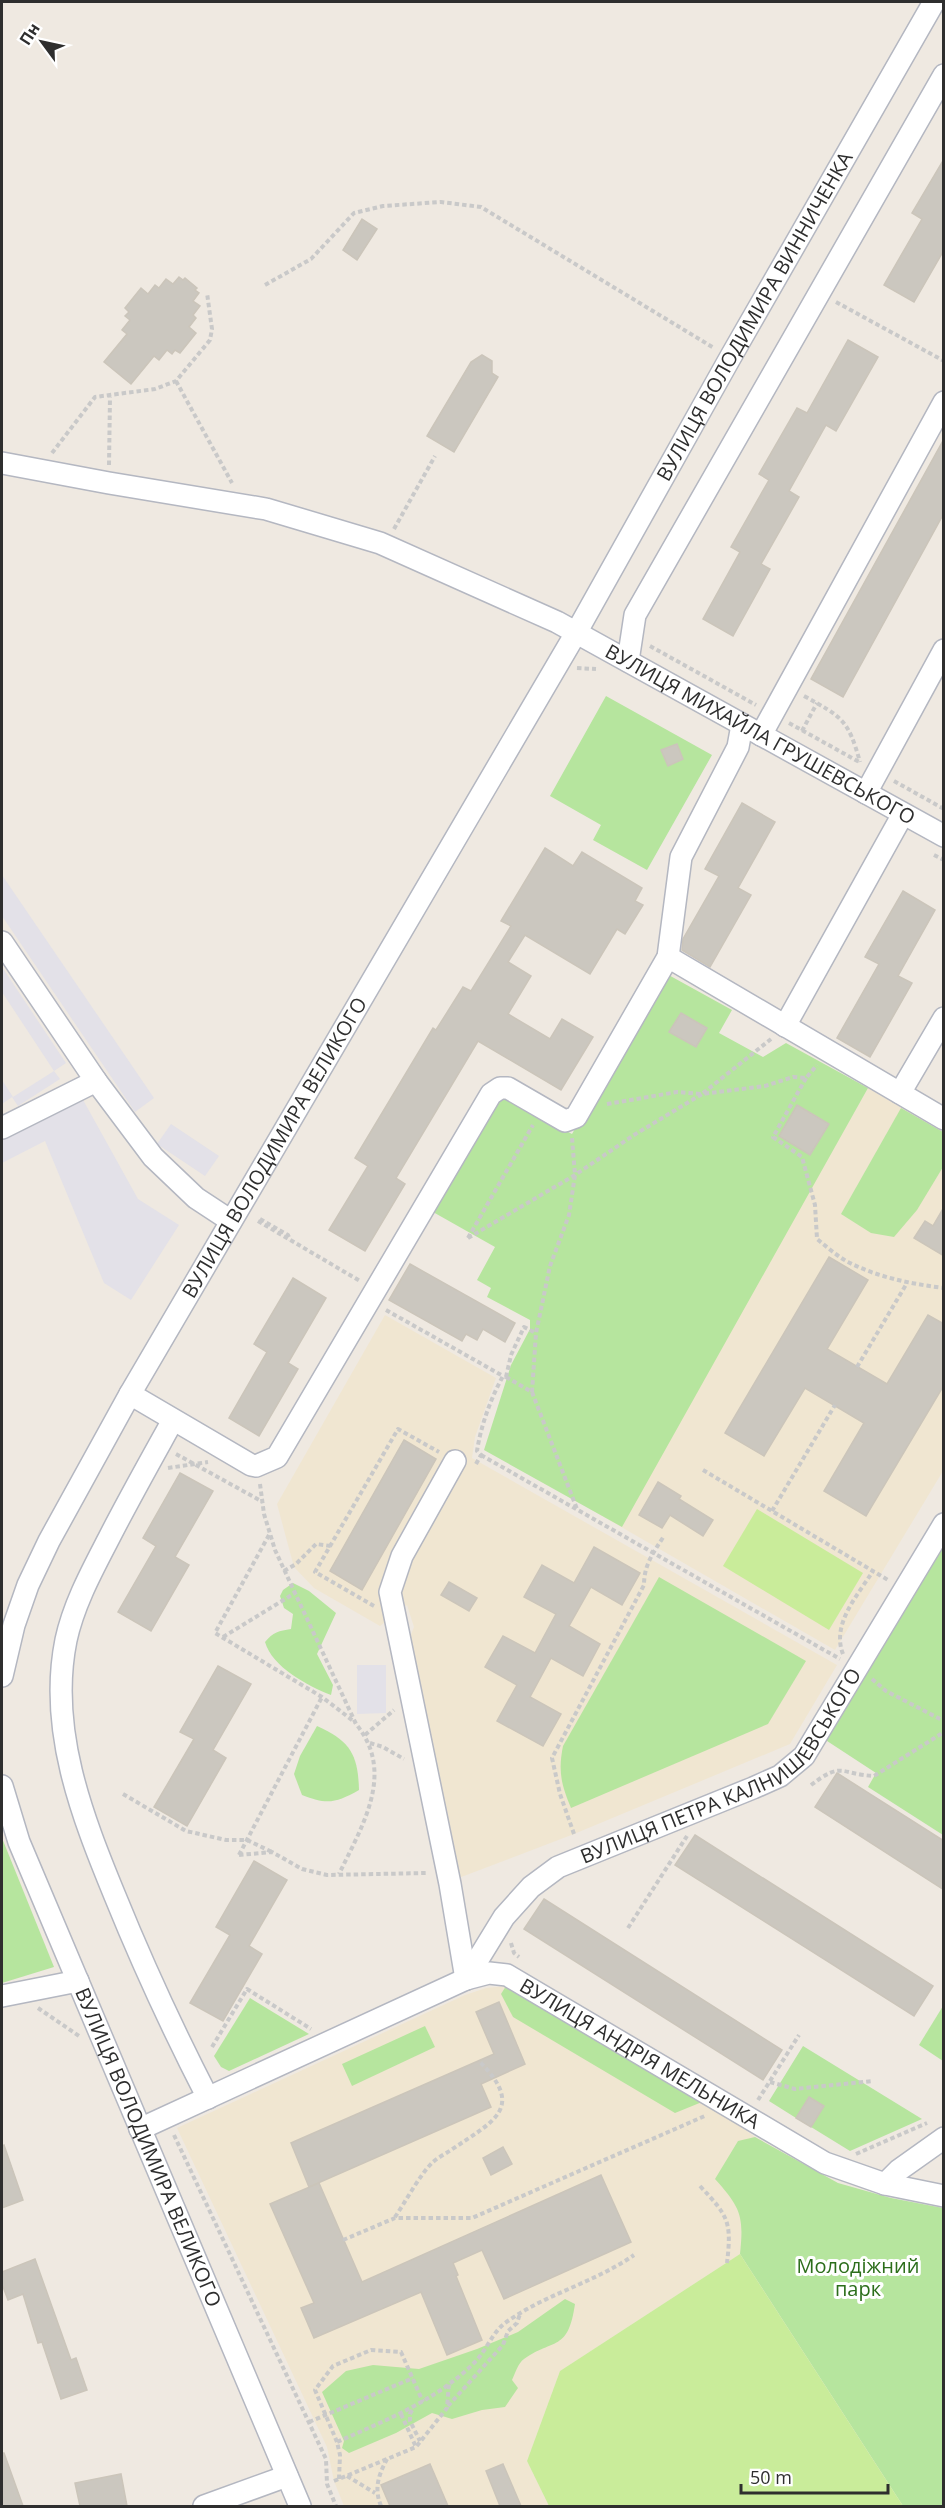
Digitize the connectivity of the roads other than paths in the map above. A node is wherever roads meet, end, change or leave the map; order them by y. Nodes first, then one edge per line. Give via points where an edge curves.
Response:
1 (934, 2) edge
2 (944, 75) edge
3 (944, 402) edge
4 (2, 463) edge
5 (576, 633) junction
6 (944, 650) edge
7 (628, 661) junction
8 (742, 724) junction
9 (761, 735) junction
10 (866, 793) junction
11 (903, 814) junction
12 (944, 836) edge
13 (2, 942) edge
14 (668, 957) junction
15 (944, 1017) edge
16 (785, 1026) junction
17 (96, 1081) junction
18 (900, 1094) junction
19 (944, 1119) edge
20 (2, 1128) edge
21 (231, 1221) junction
22 (130, 1395) junction
23 (173, 1420) junction
24 (463, 1467) road end
25 (944, 1524) edge
26 (2, 1676) edge
27 (2, 1786) edge
28 (466, 1979) junction
29 (78, 1981) junction
30 (5, 1995) edge
31 (208, 2098) junction
32 (140, 2129) junction
33 (944, 2138) edge
34 (885, 2184) junction
35 (944, 2196) edge
36 (287, 2476) junction
37 (204, 2506) edge
38 (300, 2506) edge

1 - 5 street, ВУЛИЦЯ ВОЛОДИМИРА ВИННИЧЕНКА
2 - 7 street via 635,615
3 - 9 street
4 - 5 street, ВУЛИЦЯ МИХАЙЛА ГРУШЕВСЬКОГО via 266,509 385,546
5 - 7 street, ВУЛИЦЯ МИХАЙЛА ГРУШЕВСЬКОГО
5 - 21 street, ВУЛИЦЯ ВОЛОДИМИРА ВЕЛИКОГО
6 - 10 street
7 - 8 street, ВУЛИЦЯ МИХАЙЛА ГРУШЕВСЬКОГО
8 - 9 street, ВУЛИЦЯ МИХАЙЛА ГРУШЕВСЬКОГО
8 - 14 street via 738,747 681,857
9 - 10 street, ВУЛИЦЯ МИХАЙЛА ГРУШЕВСЬКОГО
10 - 11 street, ВУЛИЦЯ МИХАЙЛА ГРУШЕВСЬКОГО
11 - 12 street, ВУЛИЦЯ МИХАЙЛА ГРУШЕВСЬКОГО
11 - 16 street
13 - 17 street
14 - 16 street
14 - 23 street via 572,1115 543,1108 508,1088 491,1094 282,1450 270,1461 256,1466
15 - 18 street
16 - 18 street
17 - 20 street
17 - 21 street via 153,1157 196,1198
18 - 19 street
21 - 22 street, ВУЛИЦЯ ВОЛОДИМИРА ВЕЛИКОГО
22 - 23 street
22 - 26 street, ВУЛИЦЯ ВОЛОДИМИРА ВЕЛИКОГО via 36,1568 14,1625
23 - 31 street via 94,1566 71,1621 63,1659 62,1694 66,1750 86,1823 130,1935
24 - 28 street via 402,1556 390,1592
25 - 28 street, ВУЛИЦЯ ПЕТРА КАЛНИШЕВСЬКОГО via 804,1756 780,1776 558,1867 531,1887 504,1917
27 - 29 street, ВУЛИЦЯ ВОЛОДИМИРА ВЕЛИКОГО via 19,1842
28 - 31 street, ВУЛИЦЯ АНДРІЯ МЕЛЬНИКА
28 - 34 street, ВУЛИЦЯ АНДРІЯ МЕЛЬНИКА via 489,1973 507,1975 825,2163
29 - 30 street
29 - 32 street, ВУЛИЦЯ ВОЛОДИМИРА ВЕЛИКОГО
31 - 32 street, ВУЛИЦЯ АНДРІЯ МЕЛЬНИКА
32 - 36 street, ВУЛИЦЯ ВОЛОДИМИРА ВЕЛИКОГО
33 - 34 street
34 - 35 street, ВУЛИЦЯ АНДРІЯ МЕЛЬНИКА
36 - 37 street
36 - 38 street, ВУЛИЦЯ ВОЛОДИМИРА ВЕЛИКОГО

